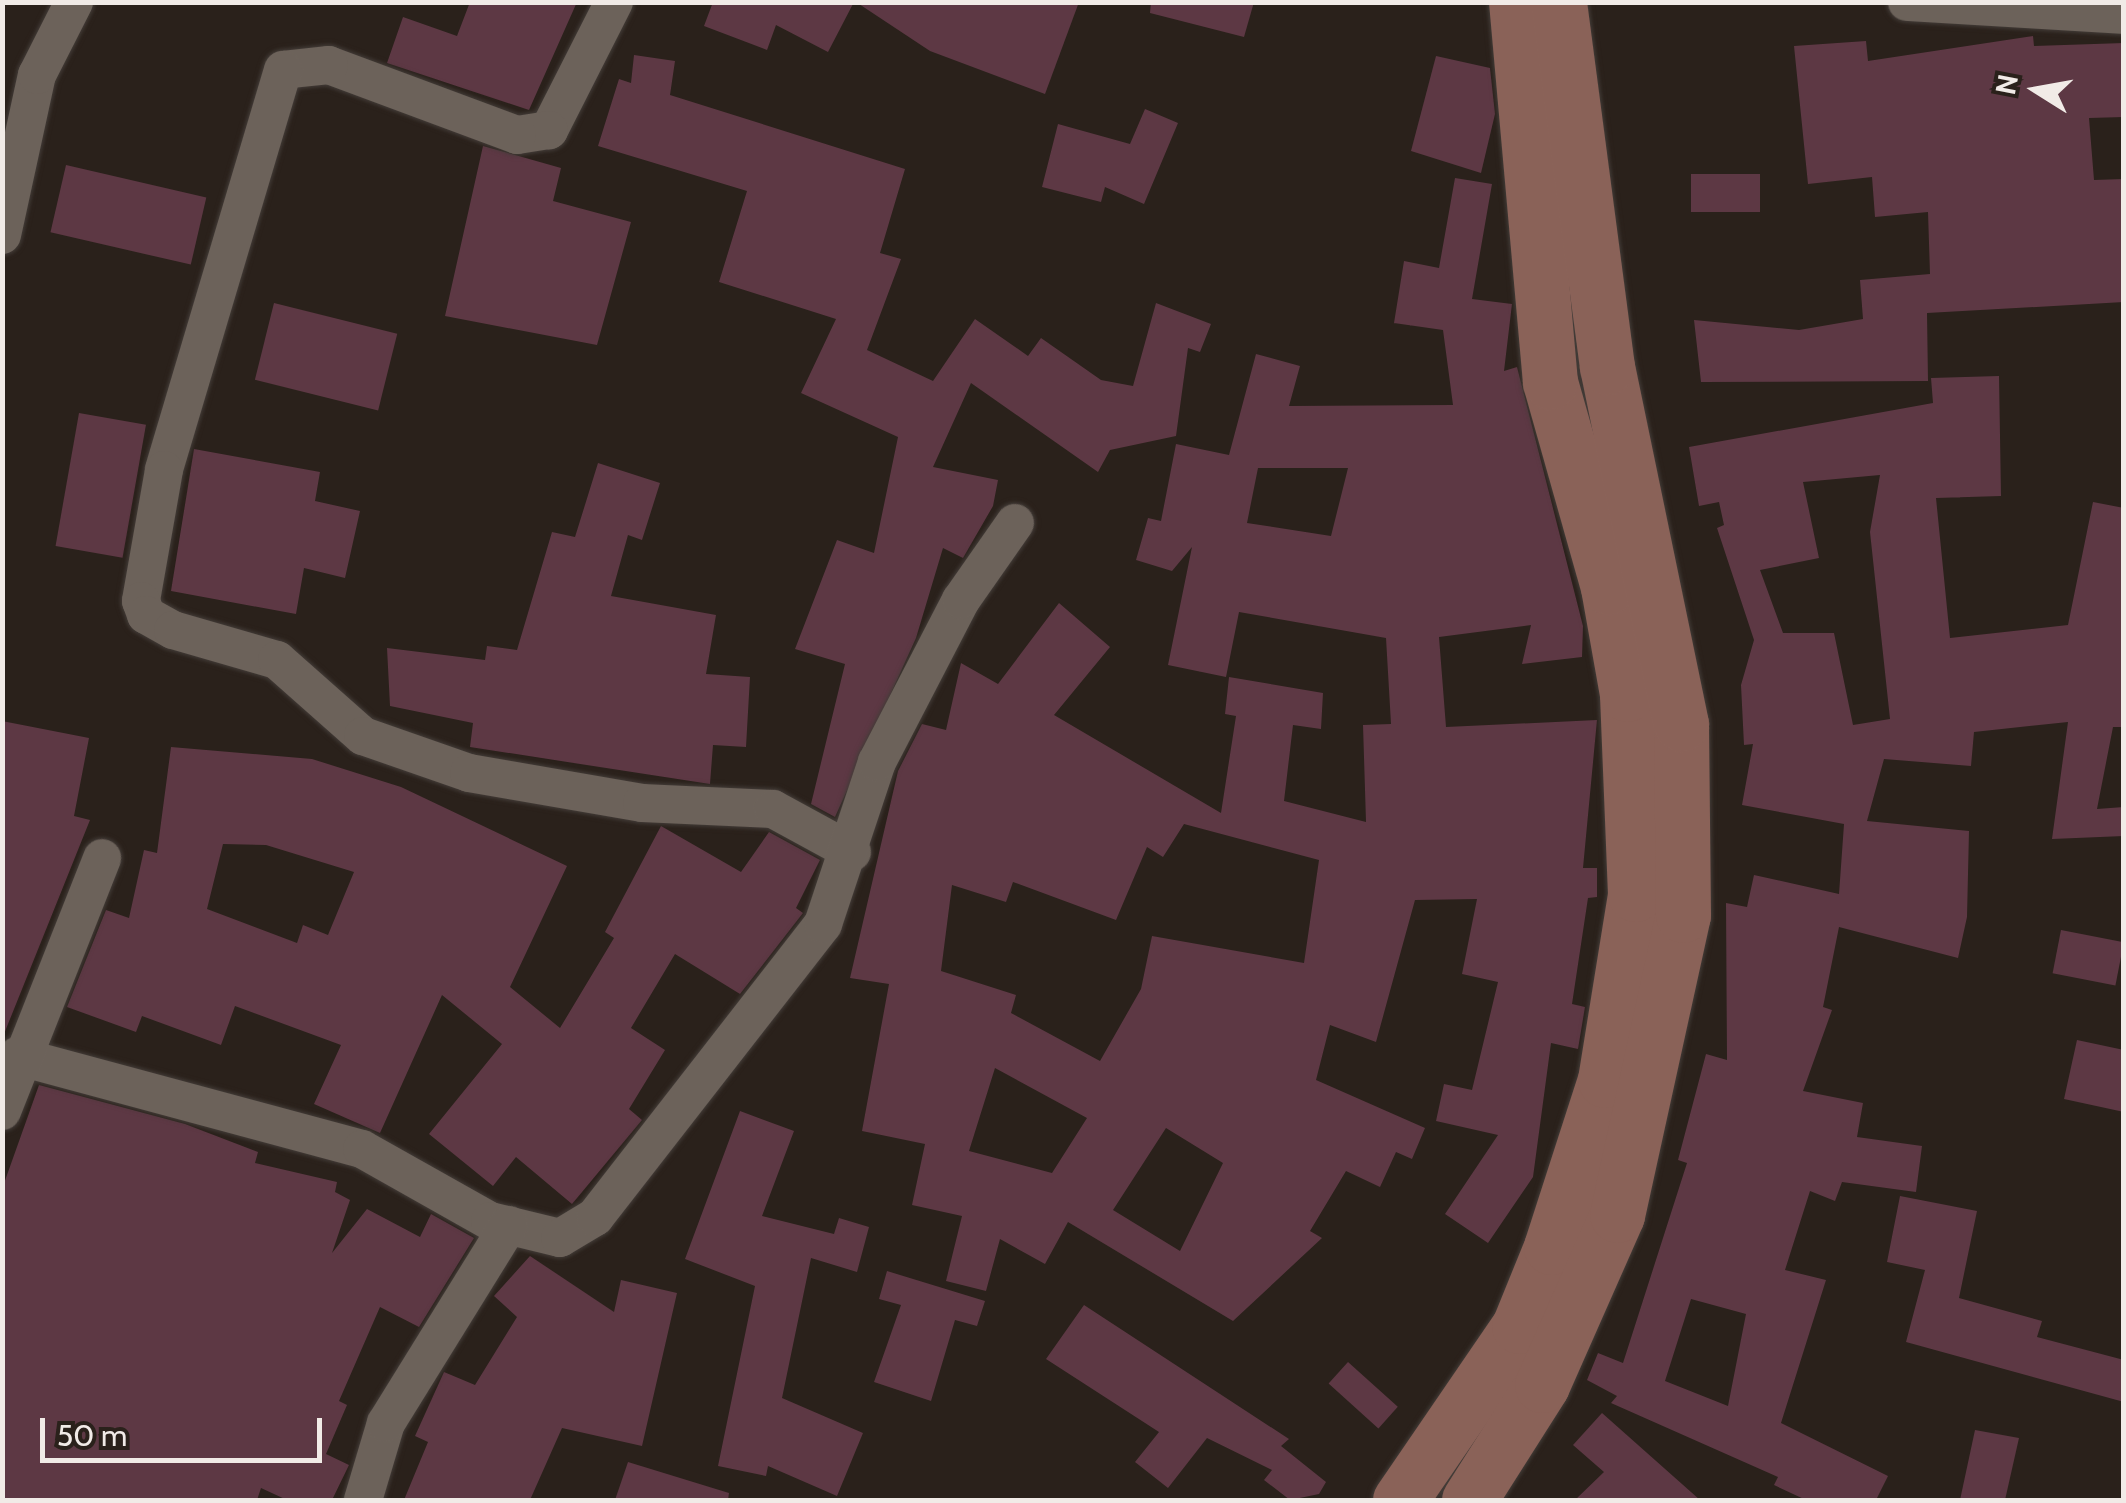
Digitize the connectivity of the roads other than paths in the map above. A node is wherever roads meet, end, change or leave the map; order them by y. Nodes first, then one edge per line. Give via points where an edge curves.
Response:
1 (74, 2) edge
2 (614, 2) edge
3 (1516, 2) edge
4 (1558, 2) edge
5 (1907, 2) edge
6 (2124, 15) edge
7 (2, 235) edge
8 (1015, 523) dead end
9 (852, 852) junction
10 (102, 858) dead end
11 (17, 1056) junction
12 (2, 1111) edge
13 (509, 1226) junction
14 (362, 1500) edge
15 (1400, 1500) edge
16 (1469, 1500) edge

1 - 7 street via 36,75
2 - 9 street via 548,130 517,136 329,64 283,70 164,470 141,600 146,615 173,630 277,660 363,736 468,773 642,804 773,809
3 - 15 main road via 1550,382 1608,587 1627,694 1635,894 1605,1080 1551,1247 1519,1326
4 - 16 main road via 1607,367 1681,724 1682,916 1617,1215 1542,1385
5 - 6 street
8 - 9 street via 960,600 877,762
9 - 13 street via 822,924 758,1019 596,1218 560,1238
10 - 11 street
11 - 12 street
11 - 13 street via 362,1148
13 - 14 street via 386,1423

